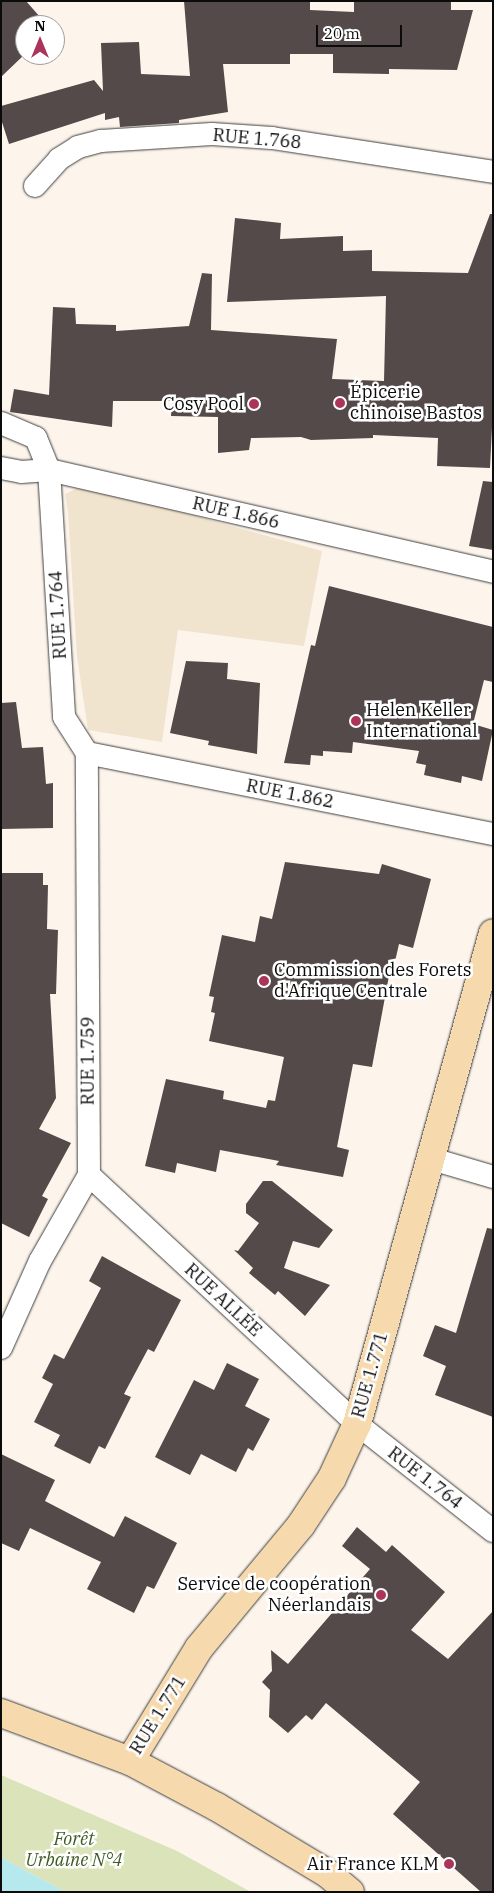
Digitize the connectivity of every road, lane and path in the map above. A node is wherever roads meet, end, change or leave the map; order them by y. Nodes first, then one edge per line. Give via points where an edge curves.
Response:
1 (493, 172) edge
2 (35, 186) dead end
3 (1, 423) edge
4 (1, 468) edge
5 (49, 470) junction
6 (493, 572) edge
7 (87, 754) junction
8 (493, 834) edge
9 (493, 933) edge
10 (432, 1159) junction
11 (89, 1176) junction
12 (493, 1178) edge
13 (1, 1348) edge
14 (357, 1424) junction
15 (493, 1531) edge
16 (1, 1713) edge
17 (130, 1761) junction
18 (350, 1892) edge

1 - 2 street, RUE 1.768 via 272,138 212,134 101,141 78,147 59,159
3 - 5 street via 36,438
4 - 5 street, RUE 1.866 via 21,472
5 - 6 street, RUE 1.866
5 - 7 street, RUE 1.764 via 64,717
7 - 8 street, RUE 1.862
7 - 11 street, RUE 1.759
9 - 10 street, RUE 1.771
10 - 12 street
10 - 14 street, RUE 1.771
11 - 13 street via 40,1260
11 - 14 street, RUE ALLÉE
14 - 15 street, RUE 1.764
14 - 17 street, RUE 1.771 via 332,1478 301,1525 199,1648
16 - 17 street
17 - 18 street via 217,1806 327,1873

